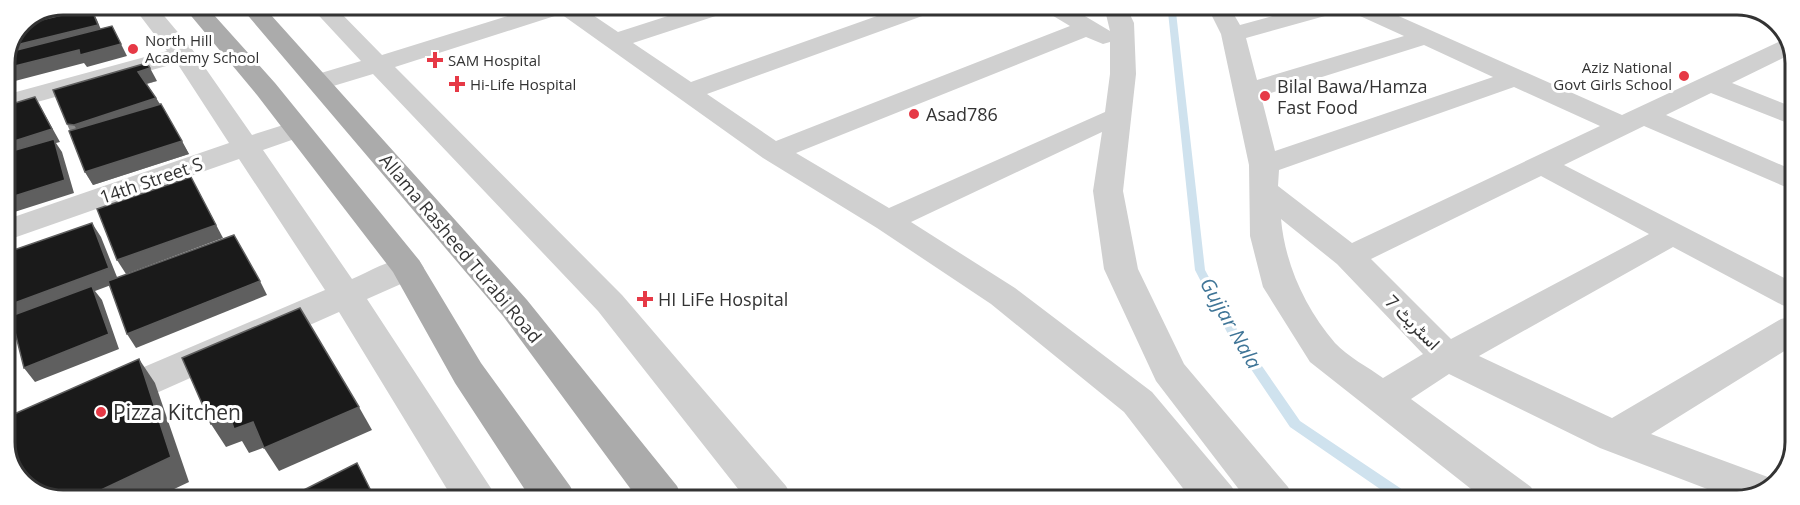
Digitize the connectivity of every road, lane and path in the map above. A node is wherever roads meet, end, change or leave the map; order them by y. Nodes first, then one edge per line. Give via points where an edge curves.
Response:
1 (151, 15) edge
2 (202, 15) edge
3 (259, 15) edge
4 (330, 15) edge
5 (535, 15) edge
6 (577, 15) edge
7 (695, 15) edge
8 (903, 15) edge
9 (1067, 15) edge
10 (1118, 15) edge
11 (1264, 15) edge
12 (1377, 15) edge
13 (1225, 20) edge
14 (1087, 28) junction
15 (1426, 37) junction
16 (615, 41) junction
17 (1123, 46) junction
18 (1783, 49) edge
19 (183, 54) junction
20 (380, 64) junction
21 (1514, 78) junction
22 (320, 82) junction
23 (1711, 84) junction
24 (688, 92) junction
25 (1245, 92) junction
26 (15, 100) edge
27 (1785, 114) edge
28 (1633, 121) junction
29 (1116, 122) junction
30 (296, 129) junction
31 (245, 148) junction
32 (773, 152) junction
33 (1542, 165) junction
34 (1264, 177) junction
35 (1785, 178) edge
36 (888, 221) junction
37 (15, 228) edge
38 (1673, 234) junction
39 (1349, 257) junction
40 (406, 268) junction
41 (1785, 292) edge
42 (346, 295) junction
43 (1785, 333) edge
44 (1448, 357) junction
45 (1382, 398) junction
46 (82, 410) edge
47 (1614, 437) junction
48 (1262, 488) edge
49 (1750, 488) edge
50 (470, 490) edge
51 (549, 490) edge
52 (655, 490) edge
53 (764, 490) edge
54 (1209, 490) edge
55 (1503, 490) edge

1 - 19 street
2 - 30 main road
3 - 22 main road, Allama Rasheed Turabi Road
4 - 20 street
5 - 20 street
6 - 16 street
7 - 16 street
8 - 24 street
9 - 14 street
10 - 17 street
11 - 13 street
12 - 15 street
13 - 25 street
14 - 17 street via 1116,46
14 - 32 street
15 - 21 street
15 - 25 street
16 - 24 street
17 - 29 street
18 - 23 street
19 - 26 street
19 - 31 street
20 - 22 street
20 - 53 street via 610,303
21 - 28 street
21 - 34 street
22 - 52 main road, Allama Rasheed Turabi Road via 515,308
23 - 27 street
23 - 28 street
24 - 32 street
25 - 34 street
28 - 33 street
28 - 35 street
29 - 36 street via 1104,120
29 - 48 street via 1108,191 1121,269 1169,371
30 - 31 street, 14th Street S
30 - 40 main road
31 - 37 street, 14th Street S
31 - 42 street
32 - 36 street
33 - 38 street
33 - 39 street
34 - 39 street, اسٹریٹ 7
34 - 45 street via 1266,236 1280,287 1323,353
36 - 54 street via 1003,296 1138,402
38 - 41 street
38 - 44 street
39 - 44 street, اسٹریٹ 7
40 - 42 street
40 - 51 main road via 468,373
42 - 46 street
42 - 50 street
43 - 47 street
44 - 45 street
44 - 47 street, اسٹریٹ 7
45 - 55 street
47 - 49 street, اسٹریٹ 7

